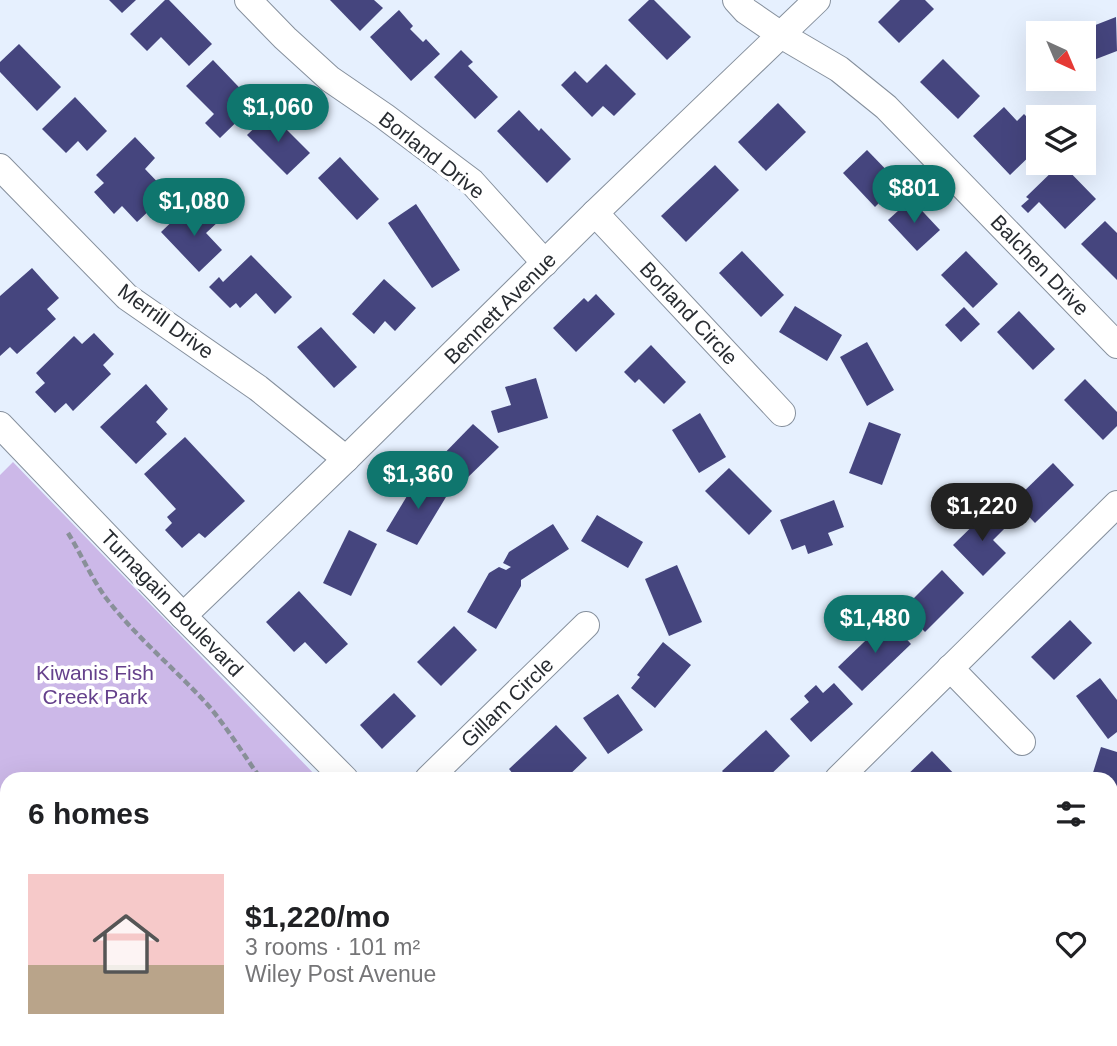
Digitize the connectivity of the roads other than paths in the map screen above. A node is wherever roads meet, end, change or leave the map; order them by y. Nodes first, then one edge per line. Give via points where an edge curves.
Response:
1 (248, 0) edge
2 (736, 0) edge
3 (817, 0) edge
4 (781, 35) junction
5 (0, 167) edge
6 (596, 213) junction
7 (545, 263) junction
8 (1117, 345) edge
9 (782, 413) dead end
10 (0, 425) edge
11 (346, 459) junction
12 (1117, 504) edge
13 (183, 616) junction
14 (586, 625) dead end
15 (950, 668) junction
16 (1022, 742) dead end
17 (338, 772) edge
18 (435, 772) edge
19 (845, 772) edge

1 - 7 street, Borland Drive via 330,79 472,182
2 - 4 street, Balchen Drive
3 - 4 street, Bennett Avenue
4 - 6 street, Bennett Avenue
4 - 8 street, Balchen Drive via 839,69 886,107
5 - 11 street, Merrill Drive via 127,297 258,388
6 - 7 street, Bennett Avenue
6 - 9 street, Borland Circle
7 - 11 street, Bennett Avenue
10 - 13 street, Turnagain Boulevard
11 - 13 street, Bennett Avenue
12 - 15 street
13 - 17 street, Turnagain Boulevard
14 - 18 street, Gillam Circle
15 - 16 street
15 - 19 street

